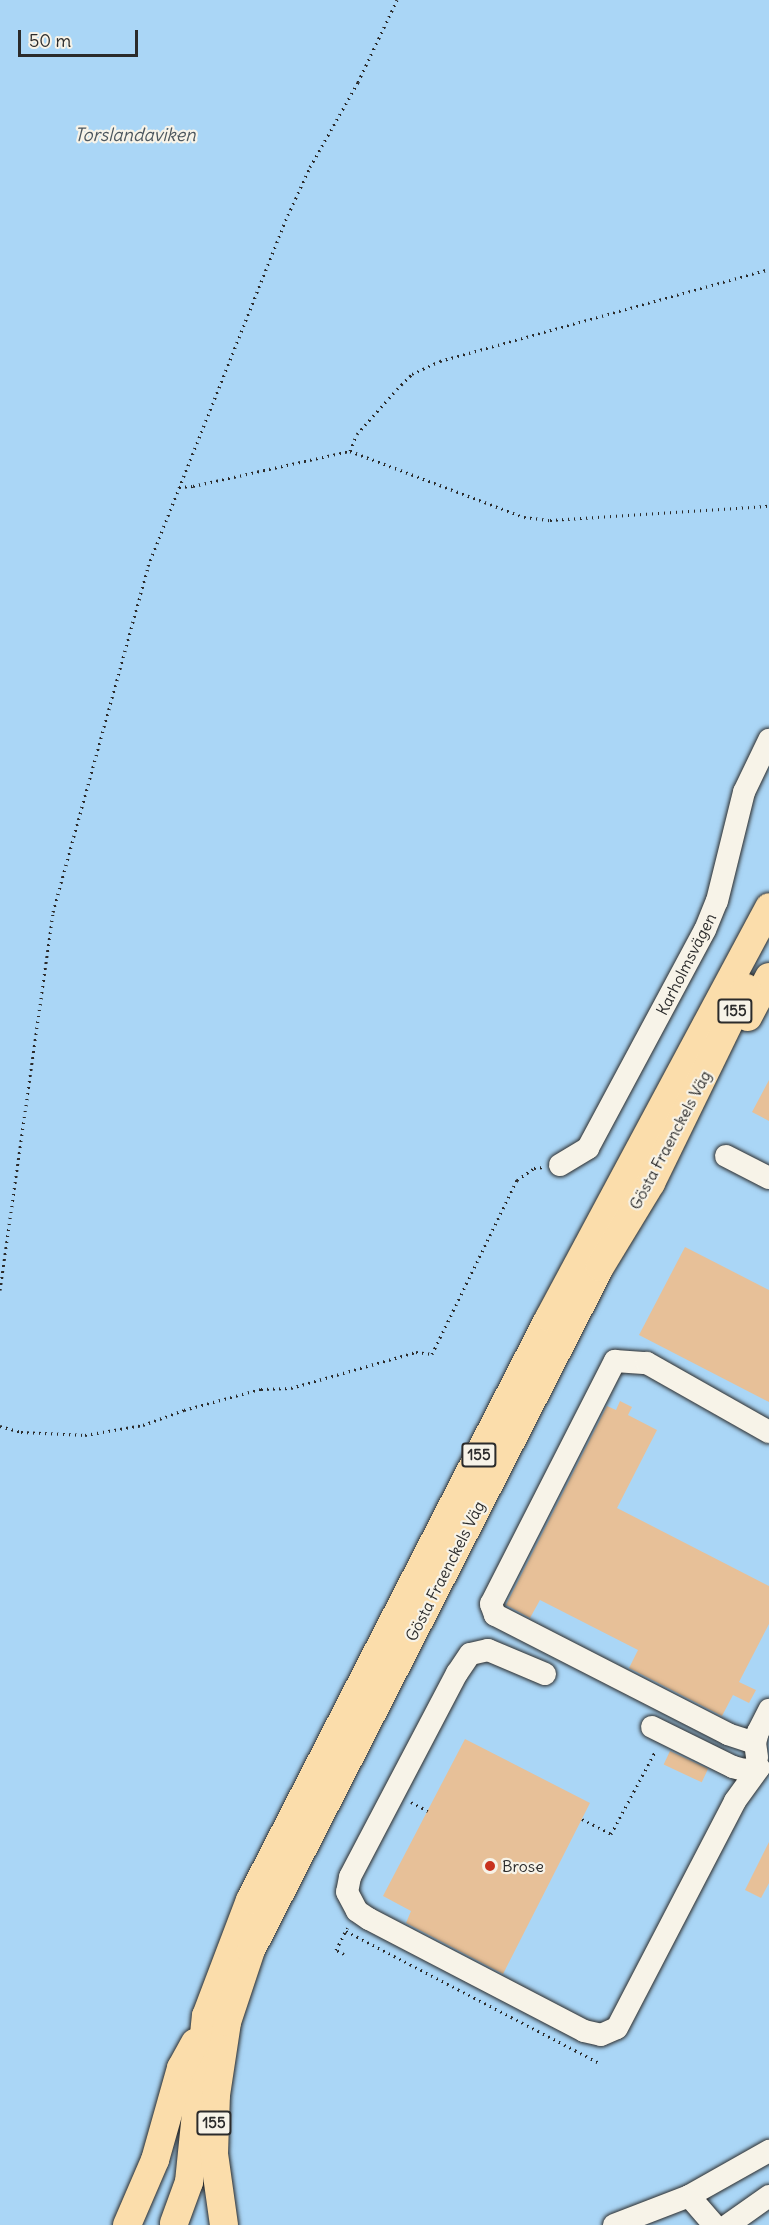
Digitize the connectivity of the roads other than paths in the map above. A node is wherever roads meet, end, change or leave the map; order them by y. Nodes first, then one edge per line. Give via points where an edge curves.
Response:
1 (769, 740) edge
2 (769, 908) edge
3 (769, 943) edge
4 (769, 977) edge
5 (703, 1079) junction
6 (726, 1156) dead end
7 (560, 1165) road end
8 (769, 1178) edge
9 (769, 1432) edge
10 (545, 1674) dead end
11 (769, 1710) edge
12 (658, 1730) road end
13 (755, 1743) junction
14 (764, 1773) edge
15 (205, 2025) junction
16 (769, 2151) edge
17 (689, 2196) junction
18 (769, 2196) edge
19 (130, 2218) edge
20 (173, 2224) edge
21 (214, 2225) edge
22 (224, 2225) edge
23 (614, 2225) edge
24 (714, 2225) edge
25 (728, 2225) edge

1 - 7 street, Karholmsvägen via 744,792 717,901 705,930 588,1148
2 - 15 main road, Gösta Fraenckels Väg / 155 via 549,1318 250,1900 215,1988
3 - 5 main road, Gösta Fraenckels Väg / 155
4 - 5 main road via 743,1028
5 - 22 main road, Gösta Fraenckels Väg / 155 via 651,1183 600,1267 251,1950 227,2022 216,2095 214,2154
6 - 8 street
9 - 13 street via 647,1363 615,1361 491,1604 495,1615 728,1734
10 - 14 street via 488,1650 470,1654 350,1877 347,1892 357,1911 369,1919 584,2031 601,2035 616,2028 735,1802
11 - 13 street
12 - 14 street via 733,1767
13 - 14 street
15 - 19 main road, Gösta Fraenckels Väg / 155 via 181,2068 155,2160
15 - 20 main road, Gösta Fraenckels Väg / 155 via 189,2182
16 - 17 street
17 - 23 street
17 - 24 street
18 - 25 street
20 - 21 main road, 155 via 194,2220

